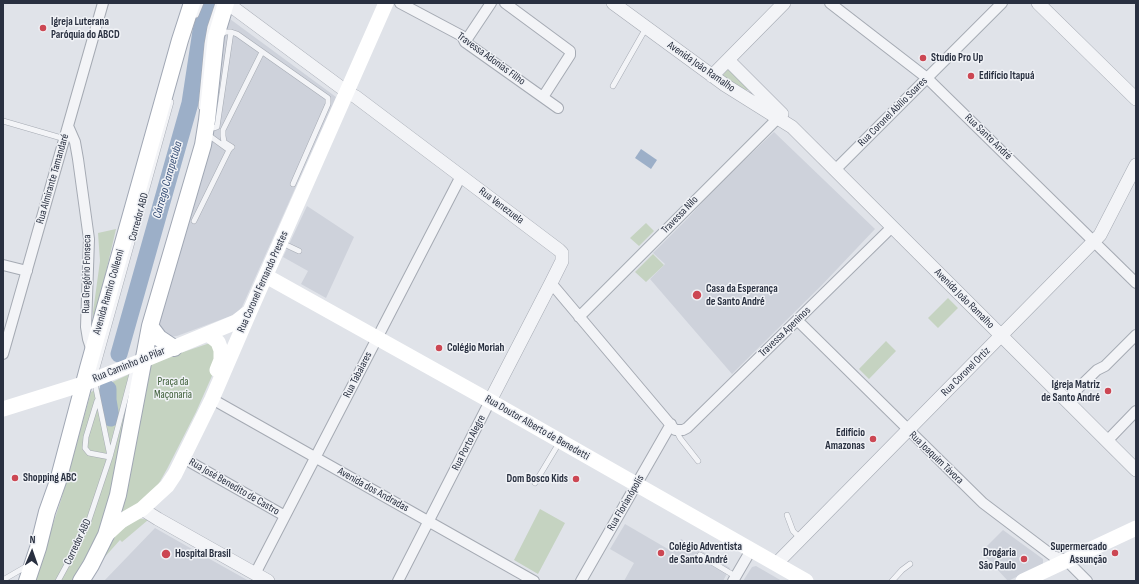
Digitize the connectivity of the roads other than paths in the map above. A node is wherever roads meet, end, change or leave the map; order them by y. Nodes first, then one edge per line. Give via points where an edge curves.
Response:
1 (103, 3) edge
2 (192, 3) edge
3 (201, 3) edge
4 (218, 3) edge
5 (226, 3) edge
6 (386, 3) edge
7 (400, 3) edge
8 (490, 3) edge
9 (505, 3) edge
10 (613, 3) edge
11 (784, 3) edge
12 (830, 3) edge
13 (1002, 3) edge
14 (1038, 3) edge
15 (194, 22) dead end
16 (646, 28) junction
17 (231, 32) junction
18 (216, 36) junction
19 (465, 42) junction
20 (262, 52) junction
21 (728, 60) junction
22 (712, 76) junction
23 (927, 78) junction
24 (613, 86) dead end
25 (347, 92) junction
26 (172, 96) dead end
27 (543, 97) junction
28 (1136, 99) edge
29 (558, 108) dead end
30 (780, 116) junction
31 (3, 121) edge
32 (204, 122) junction
33 (68, 126) junction
34 (65, 139) junction
35 (229, 150) junction
36 (1136, 165) edge
37 (836, 170) junction
38 (461, 176) junction
39 (293, 184) dead end
40 (194, 221) dead end
41 (892, 227) junction
42 (169, 241) dead end
43 (281, 242) junction
44 (1094, 242) junction
45 (299, 251) dead end
46 (3, 264) edge
47 (27, 271) junction
48 (266, 276) junction
49 (551, 283) junction
50 (1136, 283) edge
51 (250, 311) junction
52 (579, 317) junction
53 (797, 320) junction
54 (150, 326) junction
55 (208, 334) junction
56 (1136, 335) edge
57 (1002, 336) junction
58 (377, 338) junction
59 (141, 343) dead end
60 (174, 348) junction
61 (92, 352) junction
62 (3, 354) edge
63 (138, 360) junction
64 (89, 381) junction
65 (97, 398) junction
66 (212, 399) junction
67 (1066, 400) junction
68 (490, 401) junction
69 (3, 409) edge
70 (1136, 411) edge
71 (673, 427) junction
72 (908, 430) junction
73 (196, 432) junction
74 (560, 441) junction
75 (1107, 441) junction
76 (110, 457) junction
77 (183, 458) junction
78 (316, 458) junction
79 (698, 461) dead end
80 (1136, 470) edge
81 (535, 483) dead end
82 (637, 485) junction
83 (142, 509) junction
84 (787, 514) dead end
85 (285, 516) junction
86 (428, 521) junction
87 (1136, 528) edge
88 (106, 535) junction
89 (801, 539) junction
90 (751, 550) junction
91 (700, 556) dead end
92 (1066, 560) junction
93 (33, 563) junction
94 (776, 564) junction
95 (910, 564) dead end
96 (255, 574) junction
97 (734, 579) edge
98 (3, 580) edge
99 (27, 581) edge
100 (58, 581) edge
101 (81, 581) edge
102 (268, 581) edge
103 (398, 581) edge
104 (534, 581) edge
105 (581, 581) edge
106 (806, 581) edge
107 (892, 581) edge
108 (1023, 581) edge
109 (1087, 581) edge

1 - 33 street, Rua Almirante Tamandaré
2 - 61 main road, Avenida Ramiro Colleoni
3 - 15 lane
4 - 32 lane via 207,44
5 - 18 main road
5 - 25 street, Rua Venezuela
6 - 25 main road, Rua Coronel Fernando Prestes
7 - 19 street, Travessa Adonias Filho via 462,36
8 - 19 street
9 - 27 street via 570,51 570,55
10 - 16 street, Avenida João Ramalho
11 - 21 street
12 - 23 street, Rua Santo André
13 - 23 street, Rua Coronel Abílio Soares
14 - 28 street
16 - 22 street, Avenida João Ramalho
16 - 24 lane
17 - 18 lane
17 - 20 lane
17 - 32 lane via 217,127 214,128
18 - 32 main road
19 - 27 street, Travessa Adonias Filho
20 - 35 lane via 223,130 224,142 232,147
20 - 39 lane via 329,101
21 - 22 street
21 - 30 street, Avenida João Ramalho
22 - 30 street, Avenida João Ramalho
23 - 37 street, Rua Coronel Abílio Soares
23 - 44 street, Rua Santo André
25 - 38 street, Rua Venezuela
25 - 43 main road, Rua Coronel Fernando Prestes
26 - 64 lane, Corredor ABD
27 - 29 street, Travessa Adonias Filho
30 - 37 street, Avenida João Ramalho
30 - 52 street, Travessa Nilo
31 - 34 lane
32 - 35 lane
32 - 54 main road via 203,145
33 - 34 street, Rua Almirante Tamandaré
33 - 61 street, Rua Gregório Fonseca via 75,142 89,239 86,327
34 - 47 street, Rua Almirante Tamandaré
35 - 40 lane
36 - 44 street, Rua Coronel Ortiz via 1102,232
37 - 41 street, Avenida João Ramalho
38 - 49 street, Rua Venezuela via 560,250 562,261
38 - 58 street, Rua Tabaiares
41 - 53 street, Travessa Apeninos
41 - 57 street, Avenida João Ramalho
42 - 59 lane
43 - 45 lane
43 - 48 main road, Rua Coronel Fernando Prestes
44 - 50 street, Rua Santo André
44 - 57 street, Rua Coronel Ortiz
46 - 47 street
47 - 62 street, Rua Almirante Tamandaré
48 - 51 main road, Rua Coronel Fernando Prestes
48 - 58 main road, Rua Doutor Alberto de Benedetti
49 - 52 street
49 - 68 street, Rua Porto Alegre
51 - 55 main road, Rua Caminho do Pilar via 242,319
51 - 66 main road, Rua Coronel Fernando Prestes
52 - 71 street
53 - 71 street, Travessa Apeninos via 687,428 682,430
53 - 72 street, Rua Joaquim Távora
54 - 60 main road via 159,338
54 - 63 main road
55 - 60 main road, Rua Caminho do Pilar
55 - 73 main road via 220,346 222,357 198,418
56 - 67 street
57 - 67 street, Avenida João Ramalho
57 - 72 street, Rua Coronel Ortiz
58 - 68 main road, Rua Doutor Alberto de Benedetti
58 - 78 street, Rua Tabaiares
60 - 63 main road, Rua Caminho do Pilar
61 - 64 main road, Avenida Ramiro Colleoni
63 - 64 main road, Rua Caminho do Pilar
63 - 76 lane, Corredor ABD
63 - 88 main road via 121,482
64 - 65 lane, Corredor ABD
64 - 69 main road, Rua Caminho do Pilar
64 - 93 main road, Avenida Ramiro Colleoni
65 - 76 lane, Corredor ABD
65 - 76 lane via 84,446 89,453
66 - 73 main road, Rua Coronel Fernando Prestes
66 - 78 street, Avenida dos Andradas
67 - 75 street, Avenida João Ramalho
68 - 74 main road, Rua Doutor Alberto de Benedetti
68 - 86 street, Rua Porto Alegre
70 - 75 street
71 - 79 lane
71 - 82 street, Rua Florianópolis
72 - 89 street, Rua Coronel Ortiz
72 - 92 street, Rua Joaquim Távora via 983,503 1053,556
73 - 77 main road, Rua Coronel Fernando Prestes
74 - 81 lane
74 - 82 main road, Rua Doutor Alberto de Benedetti
75 - 80 street, Avenida João Ramalho
76 - 100 lane, Corredor ABD via 89,520
77 - 83 main road, Rua Coronel Fernando Prestes via 167,486
77 - 85 street, Rua José Benedito de Castro
78 - 85 street, Rua Tabaiares
78 - 86 street, Avenida dos Andradas
82 - 90 main road, Rua Doutor Alberto de Benedetti
82 - 105 street, Rua Florianópolis
83 - 88 main road, Rua Coronel Fernando Prestes via 121,521
83 - 96 street
84 - 89 lane via 793,531
85 - 96 street, Rua Tabaiares
86 - 103 street, Rua Porto Alegre
86 - 104 street, Avenida dos Andradas
87 - 92 main road
88 - 101 main road
89 - 94 street, Rua Coronel Ortiz
90 - 94 main road, Rua Doutor Alberto de Benedetti
90 - 97 street
91 - 97 lane
92 - 108 main road
92 - 109 street, Rua Joaquim Távora
93 - 98 lane
93 - 99 main road, Avenida Ramiro Colleoni
94 - 106 main road, Rua Doutor Alberto de Benedetti
95 - 107 lane
96 - 102 street

